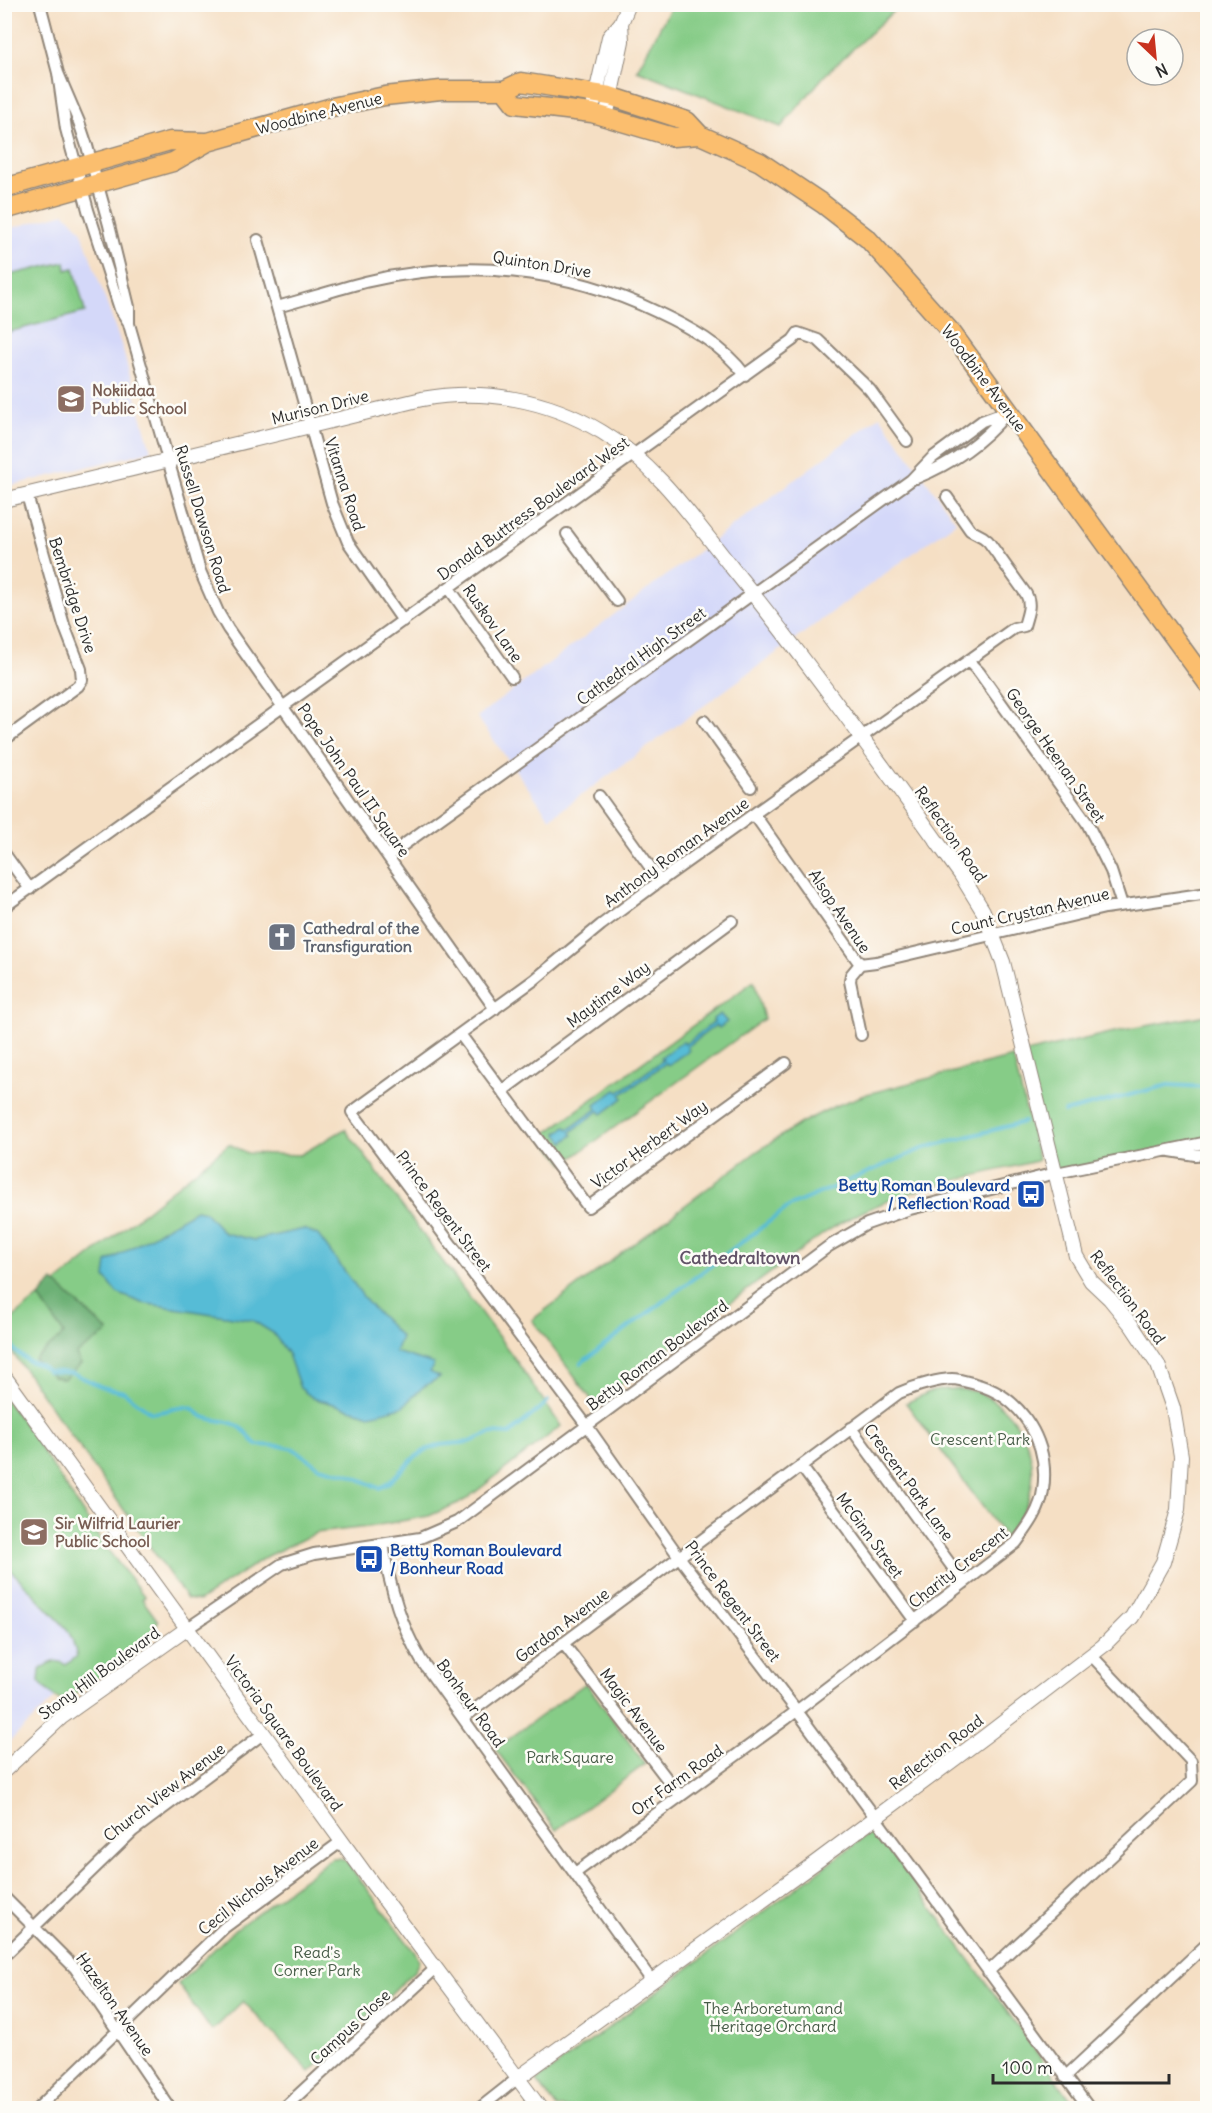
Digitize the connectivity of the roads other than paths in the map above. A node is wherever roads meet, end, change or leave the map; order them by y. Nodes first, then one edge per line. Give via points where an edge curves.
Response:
1 (40, 4) edge
2 (629, 4) edge
3 (58, 73) junction
4 (504, 90) junction
5 (603, 95) junction
6 (599, 115) junction
7 (700, 135) junction
8 (208, 142) junction
9 (84, 166) junction
10 (90, 186) junction
11 (4, 189) edge
12 (4, 210) edge
13 (258, 240) dead end
14 (277, 307) junction
15 (129, 324) junction
16 (745, 375) junction
17 (1009, 411) junction
18 (311, 426) junction
19 (907, 441) dead end
20 (634, 454) junction
21 (169, 460) junction
22 (27, 495) junction
23 (947, 497) dead end
24 (4, 500) edge
25 (567, 534) dead end
26 (449, 588) junction
27 (753, 594) junction
28 (617, 601) dead end
29 (403, 621) junction
30 (968, 661) junction
31 (512, 677) dead end
32 (1208, 684) edge
33 (284, 706) junction
34 (704, 721) dead end
35 (862, 737) junction
36 (4, 740) edge
37 (751, 787) dead end
38 (599, 796) dead end
39 (754, 814) junction
40 (4, 853) edge
41 (388, 856) junction
42 (660, 881) junction
43 (30, 889) junction
44 (1208, 893) edge
45 (1122, 905) junction
46 (4, 908) edge
47 (732, 921) dead end
48 (993, 934) junction
49 (860, 964) junction
50 (495, 1009) junction
51 (460, 1034) junction
52 (861, 1035) dead end
53 (786, 1063) dead end
54 (502, 1091) junction
55 (352, 1112) joint
56 (1208, 1142) edge
57 (1167, 1150) junction
58 (1208, 1154) edge
59 (1056, 1173) junction
60 (4, 1376) edge
61 (587, 1426) junction
62 (851, 1428) junction
63 (801, 1466) junction
64 (383, 1544) junction
65 (680, 1558) junction
66 (964, 1583) junction
67 (915, 1621) junction
68 (188, 1628) junction
69 (563, 1643) junction
70 (1091, 1655) junction
71 (797, 1711) junction
72 (463, 1718) junction
73 (264, 1733) junction
74 (4, 1771) edge
75 (680, 1796) junction
76 (875, 1818) junction
77 (342, 1841) junction
78 (575, 1873) junction
79 (4, 1897) edge
80 (34, 1927) junction
81 (1208, 1942) edge
82 (4, 1956) edge
83 (436, 1968) junction
84 (988, 1972) junction
85 (651, 1981) junction
86 (116, 2031) junction
87 (1065, 2077) junction
88 (518, 2078) junction
89 (38, 2109) edge
90 (170, 2109) edge
91 (284, 2109) edge
92 (480, 2109) edge
93 (540, 2109) edge
94 (1089, 2109) edge

1 - 3 street, Russell Dawson Road
2 - 5 street via 621,23 622,41
3 - 9 street, Russell Dawson Road via 79,122
3 - 9 street, Russell Dawson Road via 66,129
4 - 5 main road, Woodbine Avenue via 521,82
4 - 6 main road, Woodbine Avenue via 515,104
4 - 8 main road, Woodbine Avenue via 441,90 384,96
5 - 6 street
5 - 7 main road, Woodbine Avenue via 687,121
6 - 7 main road, Woodbine Avenue via 673,137
7 - 17 main road, Woodbine Avenue via 760,162 868,239 952,333
8 - 9 main road, Woodbine Avenue via 170,141
8 - 10 main road, Woodbine Avenue via 173,162
9 - 10 street, Russell Dawson Road
9 - 10 street, Russell Dawson Road
9 - 11 main road, Woodbine Avenue
10 - 12 main road, Woodbine Avenue
10 - 15 street, Russell Dawson Road via 116,252 129,307
10 - 15 street, Russell Dawson Road via 102,257
13 - 14 street, Vitanna Road
14 - 16 street, Quinton Drive via 364,282 421,272 468,269 529,273 577,282 668,316 710,341
14 - 18 street, Vitanna Road
15 - 21 street, Russell Dawson Road
16 - 19 street, Donald Buttress Boulevard West via 798,333 818,340 870,390
16 - 20 street, Donald Buttress Boulevard West
17 - 27 street, Cathedral High Street via 982,421 932,458 911,480
17 - 32 main road, Woodbine Avenue
18 - 20 street, Murison Drive via 422,399 478,394 522,400 574,417
18 - 21 street, Murison Drive
18 - 29 street, Vitanna Road via 332,503 348,542
20 - 26 street, Donald Buttress Boulevard West
20 - 27 street, Reflection Road via 669,489
21 - 22 street, Murison Drive
21 - 33 street, Russell Dawson Road via 210,597
22 - 24 street, Murison Drive
22 - 36 street, Bembridge Drive via 82,680
23 - 30 street, Anthony Roman Avenue via 970,530 988,541 1026,594 1029,607 1023,626 1014,628
25 - 28 street
26 - 29 street, Donald Buttress Boulevard West
26 - 31 street, Ruskov Lane
27 - 35 street, Reflection Road
27 - 41 street, Cathedral High Street
29 - 33 street, Donald Buttress Boulevard West
30 - 35 street, Anthony Roman Avenue
30 - 45 street, George Heenan Street via 1087,823 1111,871
33 - 41 street, Pope John Paul II Square
33 - 43 street, Pope John Paul II Square
34 - 37 street
35 - 39 street, Anthony Roman Avenue
35 - 48 street, Reflection Road via 962,875
38 - 42 street
39 - 42 street, Anthony Roman Avenue
39 - 49 street, Alsop Avenue
40 - 43 street
41 - 50 street, Pope John Paul II Square
42 - 50 street, Anthony Roman Avenue
43 - 46 street, Pope John Paul II Square
44 - 45 street, Count Crystan Avenue
45 - 48 street, Count Crystan Avenue
47 - 54 street, Maytime Way
48 - 49 street, Count Crystan Avenue
48 - 59 street, Reflection Road
49 - 52 street, Alsop Avenue via 850,981
50 - 51 street, Anthony Roman Avenue
51 - 54 street, Victor Herbert Way
51 - 55 street, Anthony Roman Avenue
53 - 54 street, Victor Herbert Way via 588,1207
55 - 61 street, Prince Regent Street
56 - 57 street, Betty Roman Boulevard
57 - 58 street, Betty Roman Boulevard
57 - 59 street, Betty Roman Boulevard
59 - 61 street, Betty Roman Boulevard via 888,1215 846,1235
59 - 70 street, Reflection Road via 1077,1256 1091,1281 1132,1326 1158,1365 1173,1408 1181,1456 1178,1510 1163,1562 1132,1617
60 - 68 street, Victoria Square Boulevard
61 - 64 street, Betty Roman Boulevard via 457,1522 420,1538
61 - 65 street, Prince Regent Street
62 - 63 street, Charity Crescent
62 - 66 street, Crescent Park Lane
62 - 66 street, Charity Crescent via 899,1393 921,1384 954,1379 986,1387 1025,1416 1038,1438 1044,1464 1043,1492 1030,1525 1016,1544
63 - 65 street, Charity Crescent
63 - 67 street, McGinn Street
64 - 68 street, Betty Roman Boulevard via 314,1554 282,1564
64 - 72 street, Bonheur Road via 400,1620 421,1660
65 - 69 street, Gardon Avenue
65 - 71 street, Prince Regent Street
66 - 67 street, Charity Crescent
67 - 71 street, Charity Crescent
68 - 73 street, Victoria Square Boulevard
68 - 74 street, Stony Hill Boulevard via 62,1717
69 - 72 street, Gardon Avenue
69 - 75 street, Magic Avenue
70 - 76 street, Reflection Road
70 - 84 street via 1191,1761 1192,1781
71 - 75 street, Orr Farm Road
71 - 76 street, Prince Regent Street
72 - 78 street, Bonheur Road
73 - 77 street, Victoria Square Boulevard
73 - 80 street, Church View Avenue via 133,1831
75 - 78 street, Orr Farm Road
76 - 84 street, Prince Regent Street
76 - 85 street, Reflection Road
77 - 83 street, Victoria Square Boulevard
77 - 86 street, Cecil Nichols Avenue via 225,1927
78 - 85 street, Bonheur Road
79 - 80 street, Hazelton Avenue
80 - 82 street, Church View Avenue
80 - 86 street, Hazelton Avenue via 75,1968
81 - 87 street
83 - 88 street, Victoria Square Boulevard
83 - 91 street, Campus Close
84 - 87 street, Prince Regent Street
85 - 88 street, Reflection Road
86 - 89 street, Cecil Nichols Avenue
86 - 90 street, Hazelton Avenue
87 - 94 street, Prince Regent Street
88 - 92 street
88 - 93 street, Victoria Square Boulevard

